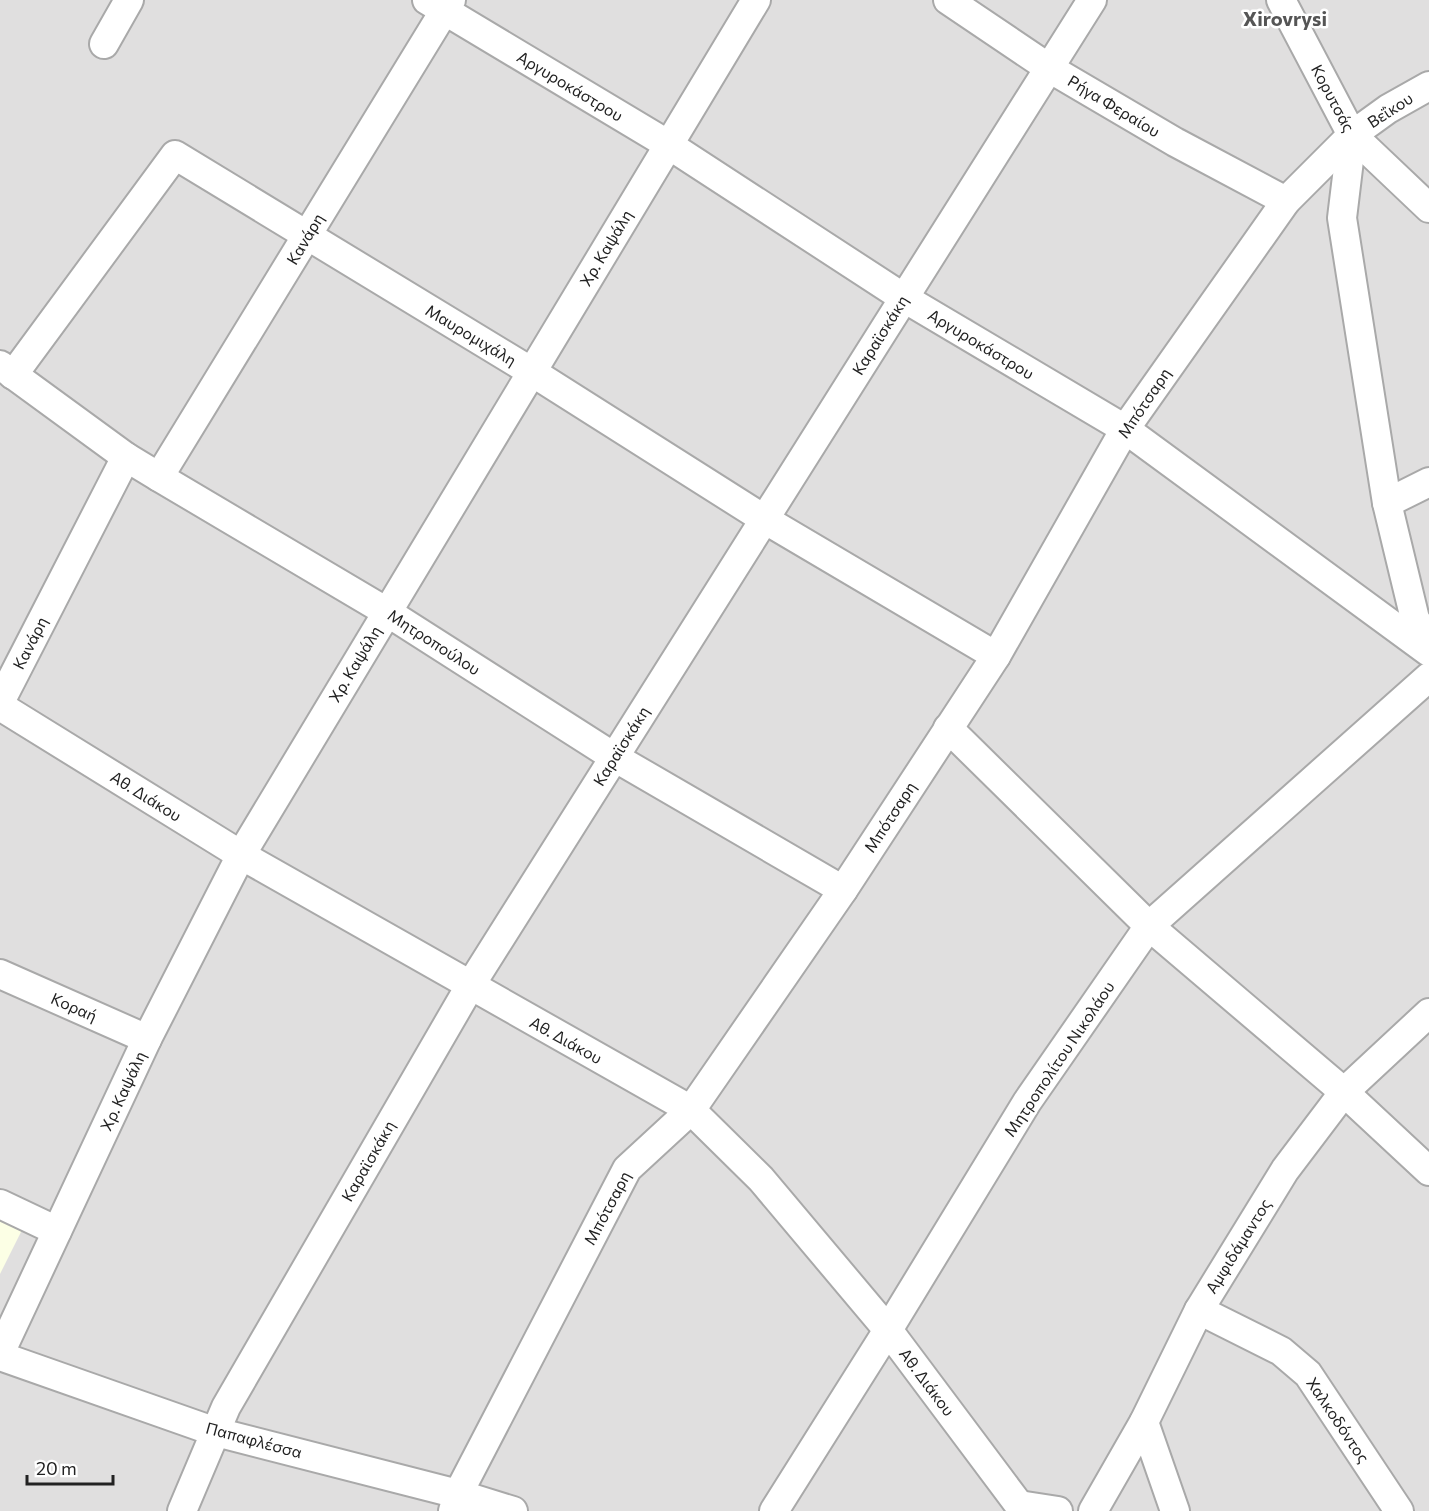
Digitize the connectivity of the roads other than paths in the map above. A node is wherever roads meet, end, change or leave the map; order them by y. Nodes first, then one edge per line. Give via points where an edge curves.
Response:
1 (129, 0) edge
2 (756, 0) edge
3 (948, 0) edge
4 (1092, 0) edge
5 (1281, 0) edge
6 (441, 4) edge
7 (104, 44) dead end
8 (1049, 68) junction
9 (1429, 86) edge
10 (1352, 135) junction
11 (669, 145) junction
12 (1286, 201) junction
13 (1429, 208) edge
14 (307, 235) junction
15 (904, 298) junction
16 (7, 370) edge
17 (532, 372) junction
18 (1125, 429) junction
19 (126, 457) junction
20 (159, 477) junction
21 (1429, 482) edge
22 (1387, 503) junction
23 (764, 519) junction
24 (387, 612) junction
25 (1429, 640) edge
26 (1429, 652) edge
27 (996, 656) junction
28 (1429, 677) edge
29 (0, 704) edge
30 (948, 728) junction
31 (614, 757) junction
32 (241, 855) junction
33 (843, 891) junction
34 (1149, 926) junction
35 (0, 974) edge
36 (470, 986) junction
37 (1429, 1013) edge
38 (147, 1039) junction
39 (1344, 1092) junction
40 (691, 1110) junction
41 (1429, 1171) edge
42 (0, 1204) edge
43 (57, 1231) junction
44 (1198, 1310) junction
45 (888, 1330) junction
46 (0, 1354) edge
47 (1144, 1422) junction
48 (216, 1432) junction
49 (455, 1502) edge
50 (1019, 1508) edge
51 (182, 1511) edge
52 (513, 1511) edge
53 (774, 1511) edge
54 (1058, 1511) edge
55 (1093, 1511) edge
56 (1175, 1511) edge
57 (1399, 1511) edge

1 - 7 street
2 - 11 street, Χρ. Καψάλη
3 - 8 street, Ρήγα Φεραίου
4 - 8 street, Καραϊσκάκη
5 - 10 street, Κορυτσάς
6 - 11 street, Αργυροκάστρου
6 - 14 street, Κανάρη
8 - 12 street, Ρήγα Φεραίου
8 - 15 street, Καραϊσκάκη
9 - 10 street, Βεΐκου
10 - 12 street, Μπότσαρη
10 - 13 street, Κορυτσάς
10 - 22 street via 1342,218
11 - 15 street, Αργυροκάστρου
11 - 17 street, Χρ. Καψάλη
12 - 18 street, Μπότσαρη
14 - 16 street, Μαυρομιχάλη via 176,155
14 - 17 street, Μαυρομιχάλη
14 - 20 street, Κανάρη
15 - 18 street, Αργυροκάστρου
15 - 23 street, Καραϊσκάκη
16 - 19 street, Μητροπούλου
17 - 23 street, Μαυρομιχάλη
17 - 24 street, Χρ. Καψάλη
18 - 26 street, Αργυροκάστρου
18 - 27 street, Μπότσαρη
19 - 20 street, Μητροπούλου
19 - 29 street, Κανάρη
20 - 24 street, Μητροπούλου
21 - 22 street
22 - 25 street via 1415,619
23 - 27 street, Μαυρομιχάλη
23 - 31 street, Καραϊσκάκη
24 - 31 street, Μητροπούλου
24 - 32 street, Χρ. Καψάλη
27 - 30 street, Μπότσαρη
28 - 34 street, Μητροπολίτου Νικολάου
29 - 32 street, Αθ. Διάκου
30 - 33 street, Μπότσαρη
30 - 34 street
31 - 33 street, Μητροπούλου
31 - 36 street, Καραϊσκάκη
32 - 36 street, Αθ. Διάκου
32 - 38 street, Χρ. Καψάλη
33 - 40 street, Μπότσαρη
34 - 39 street
34 - 45 street, Μητροπολίτου Νικολάου via 1027,1102
35 - 38 street, Κοραή
36 - 40 street, Αθ. Διάκου
36 - 48 street, Καραϊσκάκη via 225,1407
37 - 39 street, Αμφιδάμαντος
38 - 43 street, Χρ. Καψάλη
39 - 41 street
39 - 44 street, Αμφιδάμαντος via 1285,1170
40 - 45 street, Αθ. Διάκου via 761,1179
40 - 49 street, Μπότσαρη via 627,1169
42 - 43 street
43 - 46 street, Χρ. Καψάλη
44 - 47 street, Αμφιδάμαντος
44 - 57 street, Χαλκοδόντος via 1281,1352 1308,1374
45 - 50 street, Αθ. Διάκου
45 - 53 street, Μητροπολίτου Νικολάου
46 - 48 street, Παπαφλέσσα
47 - 55 street, Αμφιδάμαντος
47 - 56 street
48 - 49 street, Παπαφλέσσα
48 - 51 street, Καραϊσκάκη
49 - 52 street, Παπαφλέσσα
50 - 54 street

